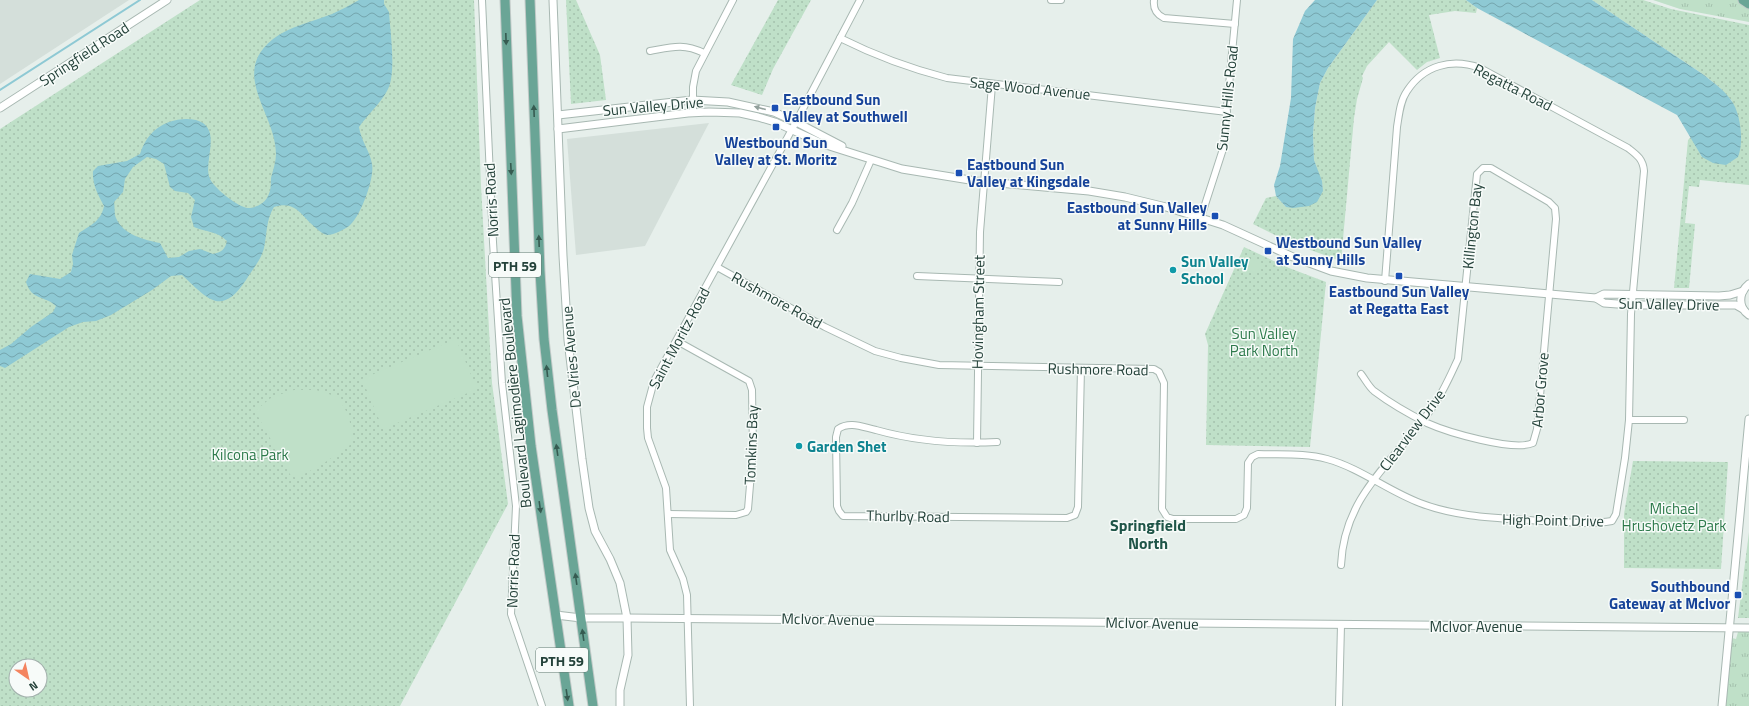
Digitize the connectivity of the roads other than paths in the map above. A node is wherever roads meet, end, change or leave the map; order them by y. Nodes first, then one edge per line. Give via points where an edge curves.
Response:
1 (167, 0) edge
2 (482, 0) edge
3 (505, 0) edge
4 (530, 0) edge
5 (553, 0) edge
6 (733, 0) edge
7 (860, 0) edge
8 (1051, 0) edge
9 (1061, 0) edge
10 (1154, 0) edge
11 (1237, 0) edge
12 (1743, 0) edge
13 (1749, 4) edge
14 (1235, 24) junction
15 (840, 38) junction
16 (650, 51) dead end
17 (704, 53) junction
18 (992, 85) junction
19 (692, 100) junction
20 (0, 108) edge
21 (1227, 112) junction
22 (693, 113) junction
23 (558, 115) junction
24 (796, 122) junction
25 (558, 129) junction
26 (792, 130) junction
27 (858, 155) junction
28 (871, 160) junction
29 (984, 182) junction
30 (1201, 217) junction
31 (837, 230) dead end
32 (717, 267) junction
33 (917, 276) dead end
34 (979, 279) junction
35 (1385, 281) junction
36 (1060, 282) dead end
37 (1749, 284) edge
38 (1466, 288) junction
39 (1742, 291) junction
40 (1549, 294) junction
41 (1596, 298) junction
42 (1632, 300) junction
43 (1742, 308) junction
44 (1749, 315) edge
45 (677, 341) junction
46 (977, 366) junction
47 (1081, 368) junction
48 (1361, 374) dead end
49 (1749, 419) edge
50 (1422, 420) junction
51 (1629, 420) junction
52 (1684, 420) dead end
53 (997, 442) dead end
54 (977, 443) junction
55 (1374, 481) junction
56 (668, 514) junction
57 (1341, 565) dead end
58 (556, 615) junction
59 (581, 618) junction
60 (627, 618) junction
61 (687, 618) junction
62 (1341, 625) junction
63 (1729, 628) junction
64 (1749, 628) edge
65 (542, 706) edge
66 (569, 706) edge
67 (594, 706) edge
68 (620, 706) edge
69 (690, 706) edge
70 (1339, 706) edge
71 (1722, 706) edge

1 - 20 street, Springfield Road
2 - 65 street, Norris Road via 492,242 501,375 516,506 511,614
3 -> 58 main road, Boulevard Lagimodière Boulevard / PTH 59 via 517,316 531,446
59 -> 4 main road, PTH 59 via 544,339
5 - 23 street, De Vries Avenue
6 - 17 street
7 - 15 street, Saint Moritz Road
8 - 9 street
10 - 14 street, Sunny Hills Road via 1154,9 1164,18
11 - 14 street, Sunny Hills Road
12 - 13 main road
14 - 21 street, Sunny Hills Road
15 - 18 street, Sage Wood Avenue via 909,68 947,78
15 - 24 street, Saint Moritz Road
16 - 17 street via 685,46
17 - 19 street via 696,71
18 - 21 street, Sage Wood Avenue
18 - 29 street, Hovingham Street
19 - 22 street
19 - 23 street, Sun Valley Drive
24 -> 19 street, Sun Valley Drive via 774,112 750,106
21 - 30 street, Sunny Hills Road via 1223,149
22 - 25 street, Sun Valley Drive
22 - 26 street, Sun Valley Drive via 740,113
23 - 25 street, De Vries Avenue
24 - 26 street, Saint Moritz Road
24 - 27 street, Sun Valley Drive
25 - 60 street, De Vries Avenue via 568,340 589,508 595,531 620,584
26 - 27 street, Sun Valley Drive via 823,144
26 - 32 street, Saint Moritz Road
27 - 28 street, Sun Valley Drive
28 - 29 street, Sun Valley Drive via 902,169
28 - 31 street
29 - 30 street, Sun Valley Drive via 1114,195
29 - 34 street, Hovingham Street
30 - 35 street, Sun Valley Drive via 1331,271
32 - 45 street, Saint Moritz Road
32 - 46 street, Rushmore Road via 875,351 939,365
33 - 34 street
34 - 36 street
34 - 46 street, Hovingham Street
35 - 38 street, Sun Valley Drive
35 - 42 street, Regatta Road via 1401,105 1407,91 1423,73 1456,62 1470,64 1492,74 1628,148 1644,162
37 - 39 street
38 - 40 street, Sun Valley Drive
38 - 40 street, Killington Bay via 1477,174 1483,168 1491,168 1555,208
38 - 50 street, Clearview Drive via 1458,359 1447,384
39 - 42 street, Sun Valley Drive via 1719,296
39 - 43 street
40 - 41 street, Sun Valley Drive
40 - 50 street, Arbor Grove via 1537,429 1533,443 1527,446 1501,444 1449,431
41 - 42 street, Sun Valley Drive via 1604,294
41 - 42 street, Sun Valley Drive via 1604,303
42 - 43 street, Sun Valley Drive
42 - 51 street, High Point Drive
43 - 44 street
45 - 56 street, Saint Moritz Road via 654,381 647,408 648,438 665,480
45 - 56 street, Tomkins Bay via 748,381 752,390 753,449 746,512 736,515
46 - 47 street, Rushmore Road
46 - 54 street, Hovingham Street
47 - 54 street, Thurlby Road via 1078,507 1075,515 1067,518 843,516 838,511 836,437 838,429 845,424 911,439
47 - 55 street, Rushmore Road via 1154,369 1163,377 1162,509 1167,517 1236,519 1244,515 1247,508 1248,463 1258,454 1326,458
48 - 50 street via 1373,390
49 - 63 street
50 - 55 street, Clearview Drive
51 - 52 street
51 - 55 street, High Point Drive via 1616,514 1612,521 1574,522 1476,517 1421,503
53 - 54 street, Thurlby Road
55 - 57 street, Clearview Drive via 1364,492 1352,514 1345,536
56 - 61 street, Saint Moritz Road via 670,550 683,579 687,596
58 - 59 street, McIvor Avenue
58 -> 66 main road, Boulevard Lagimodière Boulevard / PTH 59
59 - 60 street, McIvor Avenue
67 -> 59 main road, PTH 59
60 - 61 street, McIvor Avenue
60 - 68 street, De Vries Avenue via 628,655 620,690
61 - 62 street, McIvor Avenue
61 - 69 street, Saint Moritz Road
62 - 63 street, McIvor Avenue
62 - 70 street
63 - 64 street, McIvor Avenue
63 - 71 street

